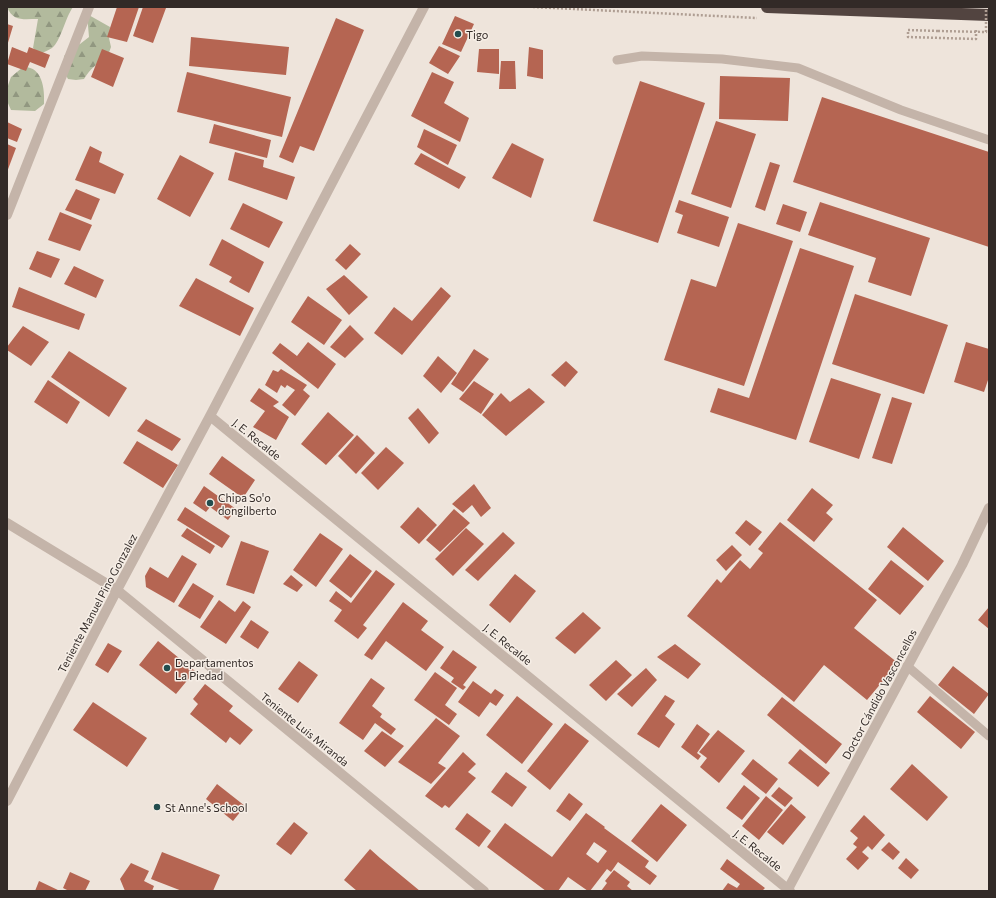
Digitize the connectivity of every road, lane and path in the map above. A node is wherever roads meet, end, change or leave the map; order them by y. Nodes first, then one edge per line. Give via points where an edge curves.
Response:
1 (89, 7) edge
2 (424, 7) edge
3 (767, 7) edge
4 (986, 7) edge
5 (989, 15) edge
6 (976, 29) dead end
7 (617, 60) dead end
8 (989, 140) edge
9 (7, 215) edge
10 (210, 416) junction
11 (989, 508) edge
12 (7, 523) edge
13 (117, 590) junction
14 (907, 666) junction
15 (989, 736) edge
16 (7, 801) edge
17 (789, 890) edge
18 (484, 891) edge

1 - 9 street
2 - 10 street, Teniente Manuel Pino Gonzalez
3 - 5 highway
4 - 6 path, bridge via 986,32 938,31 908,30 908,36 976,39
7 - 8 lane via 642,56 722,59 798,68 901,110
10 - 13 street, Teniente Manuel Pino Gonzalez
10 - 17 street, J. E. Recalde
11 - 14 street, Doctor Cándido Vasconcellos via 962,565
12 - 13 street, Teniente Luis Miranda
13 - 16 street, Teniente Manuel Pino Gonzalez
13 - 18 street, Teniente Luis Miranda
14 - 15 lane
14 - 17 street, Doctor Cándido Vasconcellos

